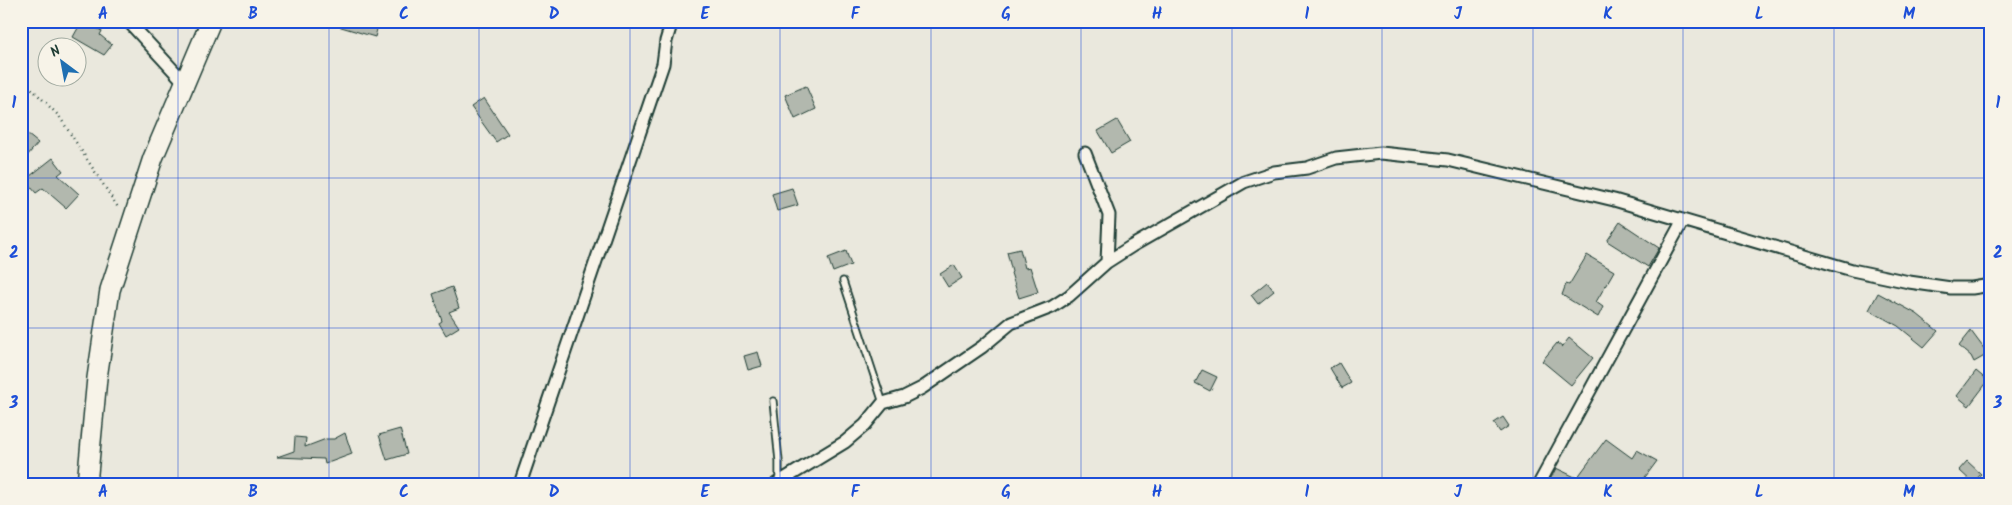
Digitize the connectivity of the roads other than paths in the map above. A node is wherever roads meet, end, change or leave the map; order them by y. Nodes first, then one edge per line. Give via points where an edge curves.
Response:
1 (128, 21) edge
2 (212, 21) edge
3 (672, 21) edge
4 (185, 83) junction
5 (1085, 153) dead end
6 (1683, 220) junction
7 (1107, 262) junction
8 (843, 282) dead end
9 (1991, 285) edge
10 (773, 402) dead end
11 (884, 403) junction
12 (777, 483) edge
13 (87, 484) edge
14 (520, 484) edge
15 (1538, 484) edge

1 - 4 street
2 - 4 main road
3 - 14 street via 663,64
4 - 13 main road via 153,158 110,290 97,378
5 - 7 street via 1109,215
6 - 7 street via 1448,160 1361,154 1256,177
6 - 9 street via 1852,270 1908,282 1952,288
6 - 15 street
7 - 11 street via 1052,307 1011,323 922,388
8 - 11 lane
10 - 12 lane via 779,461
11 - 12 street via 845,442

